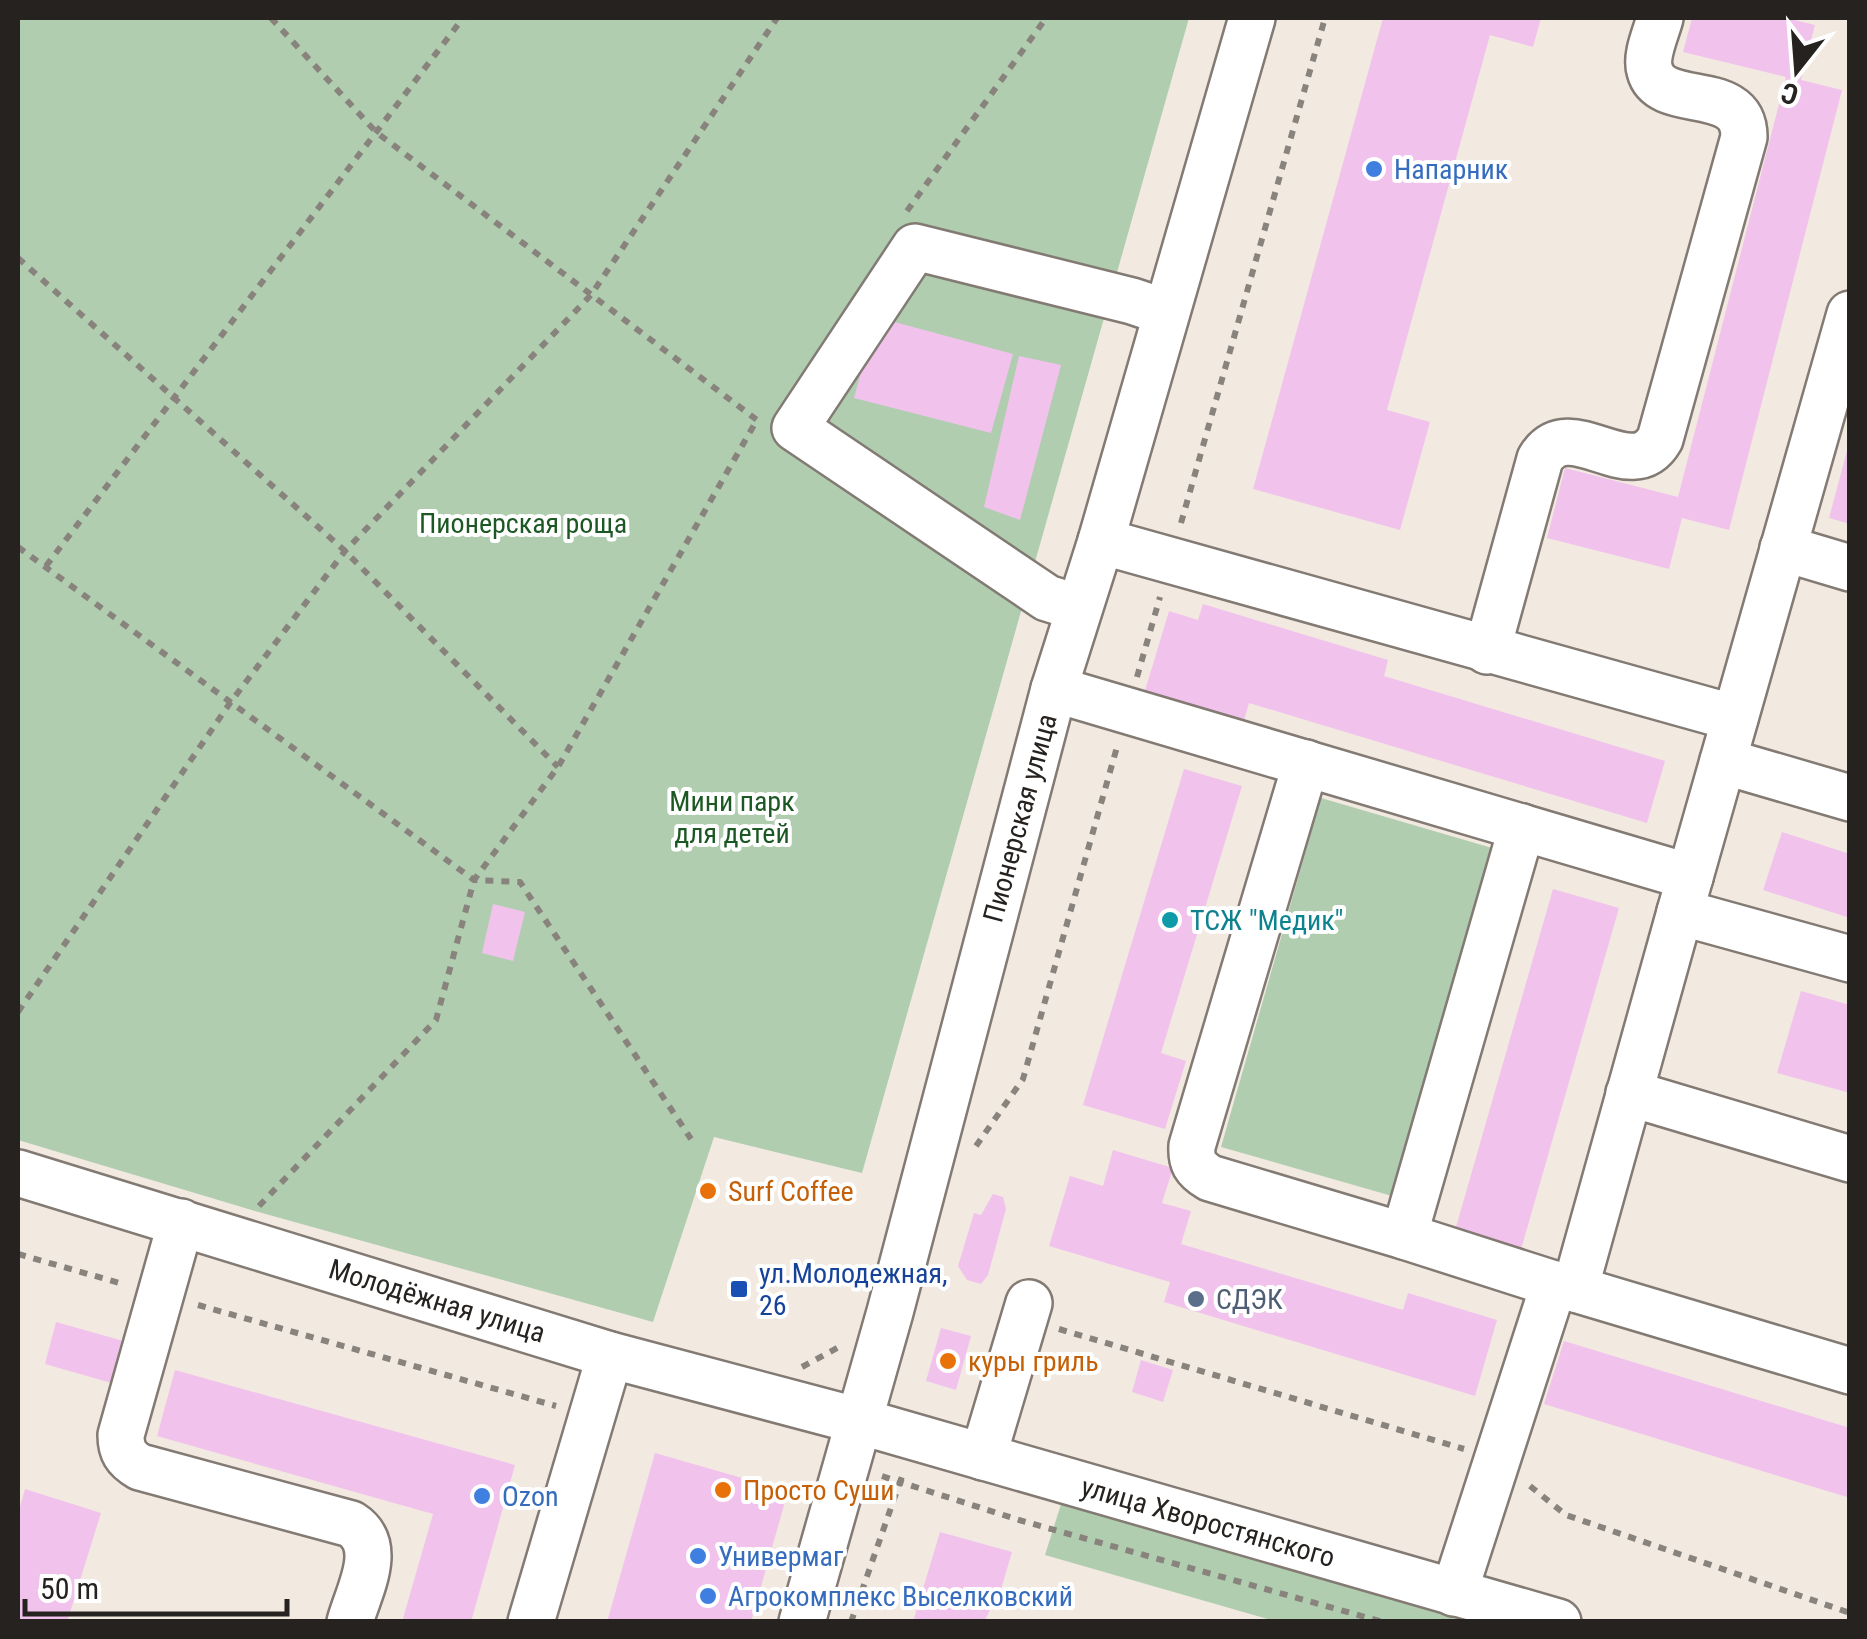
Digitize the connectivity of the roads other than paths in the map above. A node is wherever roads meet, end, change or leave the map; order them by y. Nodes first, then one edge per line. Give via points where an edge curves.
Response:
1 (1252, 18) edge
2 (1660, 18) edge
3 (1164, 312) junction
4 (1850, 314) edge
5 (1101, 541) junction
6 (1783, 548) junction
7 (1850, 568) edge
8 (1078, 608) junction
9 (1487, 651) junction
10 (1054, 689) junction
11 (1735, 718) junction
12 (1723, 761) junction
13 (1306, 763) junction
14 (1850, 798) edge
15 (1522, 827) junction
16 (1685, 894) junction
17 (1850, 960) edge
18 (1630, 1093) junction
19 (1850, 1159) edge
20 (18, 1173) edge
21 (181, 1222) junction
22 (1404, 1236) junction
23 (1564, 1286) junction
24 (1027, 1310) road end
25 (610, 1355) junction
26 (1850, 1371) edge
27 (859, 1421) junction
28 (983, 1457) junction
29 (1454, 1593) junction
30 (350, 1622) edge
31 (531, 1622) edge
32 (802, 1622) edge
33 (1558, 1622) edge

1 - 3 street, Пионерская улица
2 - 9 street via 1649,56 1656,82 1737,112 1744,137 1660,439 1641,457 1572,441 1547,448
3 - 5 street, Пионерская улица
3 - 8 street via 916,246 795,428 1046,598
4 - 6 street
5 - 8 street, Пионерская улица
5 - 9 street
6 - 7 street
6 - 11 street
8 - 10 street, Пионерская улица
9 - 11 street
10 - 13 street
10 - 27 street, Пионерская улица
11 - 12 street
12 - 14 street
12 - 16 street
13 - 15 street
13 - 22 street via 1192,1159 1210,1178
15 - 16 street
15 - 22 street
16 - 17 street
16 - 18 street
18 - 19 street
18 - 23 street
20 - 21 street, Молодёжная улица
21 - 25 street, Молодёжная улица
21 - 30 street via 121,1448 140,1467 362,1532 369,1557
22 - 23 street
23 - 26 street
23 - 29 street
24 - 28 street
25 - 27 street, Молодёжная улица
25 - 31 street
27 - 28 street, улица Хворостянского
27 - 32 street, Пионерская улица
28 - 29 street, улица Хворостянского
29 - 33 street, улица Хворостянского

